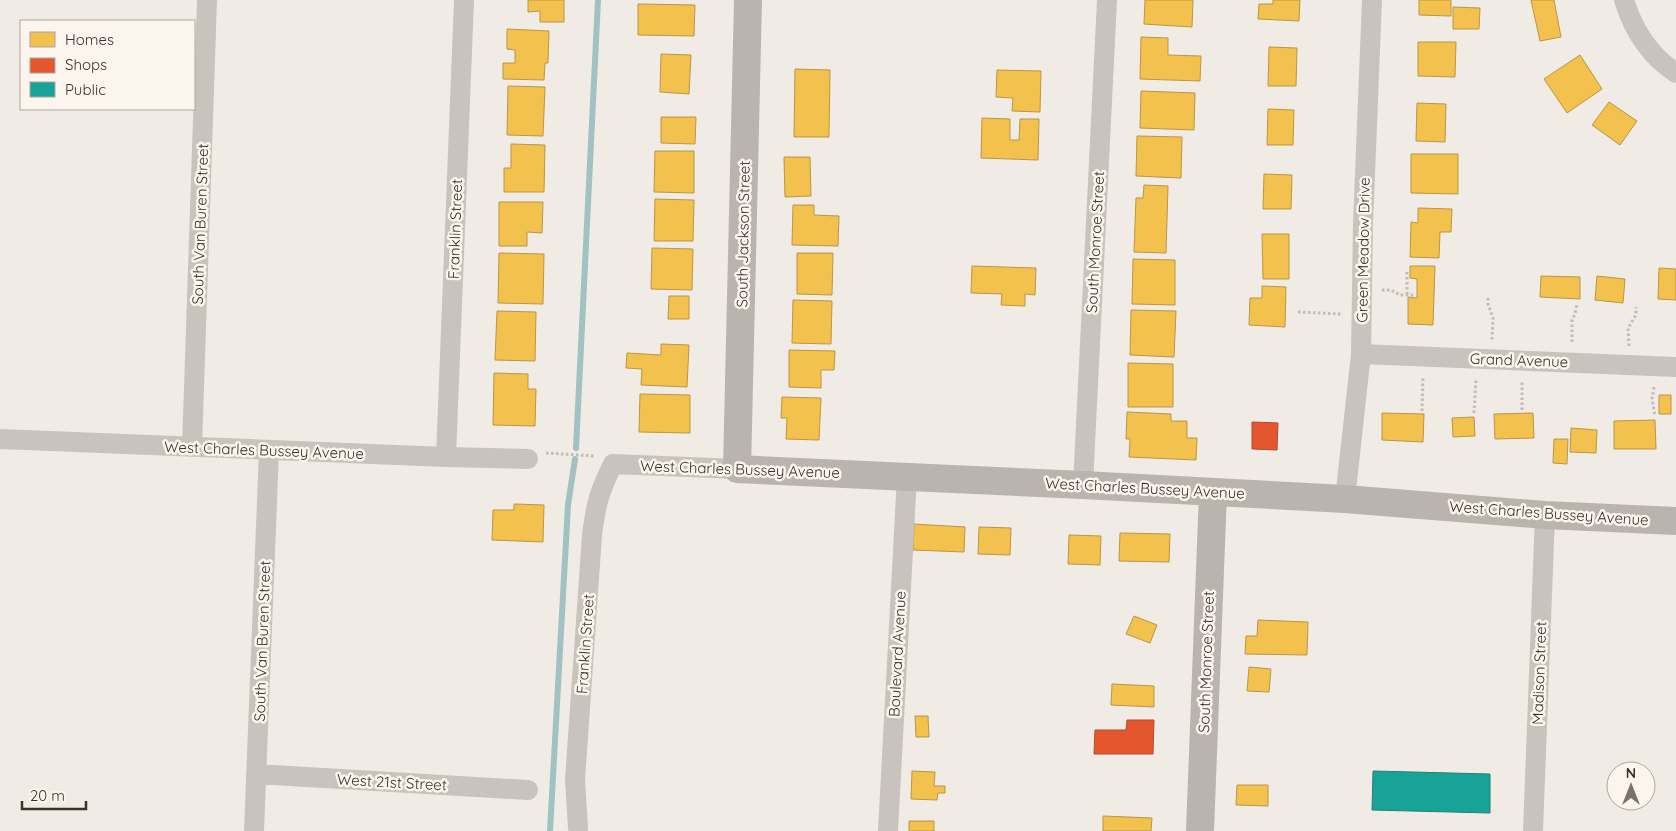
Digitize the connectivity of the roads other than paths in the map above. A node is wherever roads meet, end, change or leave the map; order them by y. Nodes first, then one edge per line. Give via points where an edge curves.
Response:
1 (207, 0) edge
2 (464, 0) edge
3 (748, 0) edge
4 (1106, 0) edge
5 (1372, 0) edge
6 (1624, 0) edge
7 (1676, 73) edge
8 (1361, 354) junction
9 (1666, 366) edge
10 (0, 440) edge
11 (192, 447) junction
12 (269, 450) junction
13 (446, 457) junction
14 (528, 459) dead end
15 (613, 464) joint
16 (737, 469) junction
17 (906, 476) junction
18 (1083, 485) junction
19 (1213, 492) junction
20 (1345, 499) junction
21 (1545, 515) junction
22 (1676, 521) edge
23 (256, 774) junction
24 (528, 790) dead end
25 (578, 828) dead end
26 (254, 831) edge
27 (888, 831) edge
28 (1200, 831) edge
29 (1533, 831) edge

1 - 11 street, South Van Buren Street
2 - 13 street, Franklin Street
3 - 16 street, South Jackson Street
4 - 18 street, South Monroe Street
5 - 8 street, Green Meadow Drive via 1362,224
6 - 7 street via 1647,47
8 - 9 street, Grand Avenue
8 - 20 street, Green Meadow Drive
10 - 11 street, West Charles Bussey Avenue
11 - 12 street, West Charles Bussey Avenue
12 - 13 street, West Charles Bussey Avenue
12 - 23 street, South Van Buren Street
13 - 14 street, West Charles Bussey Avenue
15 - 16 street, West Charles Bussey Avenue
15 - 25 street, Franklin Street via 596,503 592,535 575,780
16 - 17 street, West Charles Bussey Avenue
17 - 18 street, West Charles Bussey Avenue
17 - 27 street, Boulevard Avenue
18 - 19 street, West Charles Bussey Avenue
19 - 20 street, West Charles Bussey Avenue
19 - 28 street, South Monroe Street
20 - 21 street, West Charles Bussey Avenue
21 - 22 street, West Charles Bussey Avenue
21 - 29 street, Madison Street
23 - 24 street, West 21st Street
23 - 26 street, South Van Buren Street

